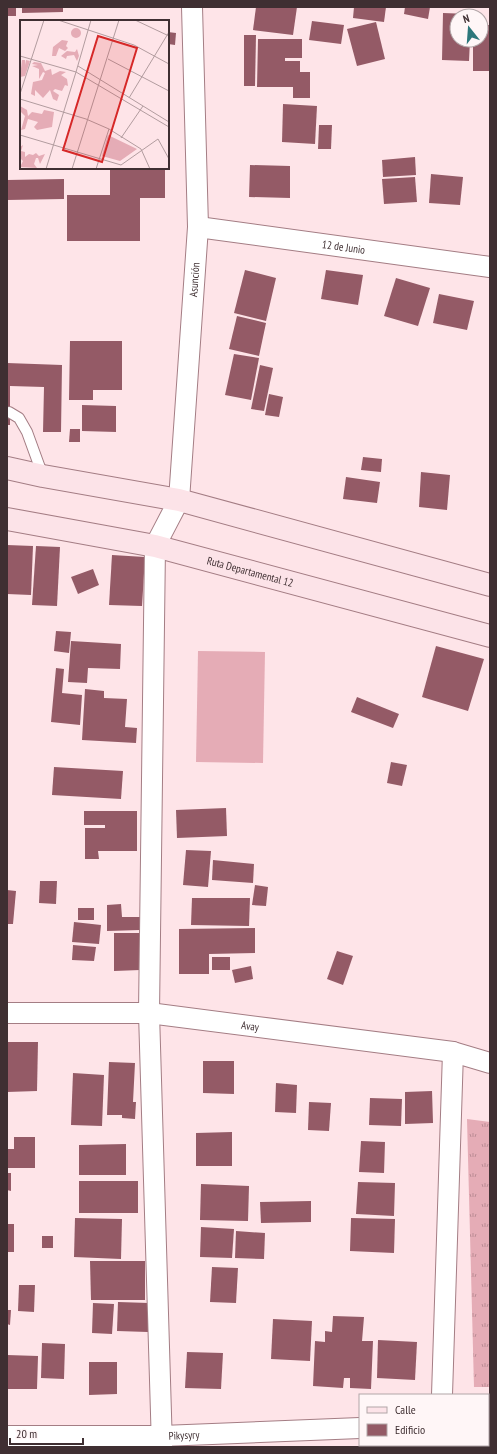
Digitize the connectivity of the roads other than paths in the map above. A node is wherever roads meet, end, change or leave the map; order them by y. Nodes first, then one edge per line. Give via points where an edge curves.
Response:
1 (192, 7) edge
2 (198, 227) junction
3 (490, 267) edge
4 (9, 412) dead end
5 (7, 468) edge
6 (43, 476) junction
7 (179, 500) junction
8 (7, 519) edge
9 (155, 546) junction
10 (490, 585) edge
11 (490, 636) edge
12 (7, 1013) edge
13 (149, 1013) junction
14 (453, 1052) junction
15 (490, 1063) edge
16 (442, 1394) edge
17 (359, 1428) edge
18 (7, 1436) edge
19 (162, 1442) edge

1 - 2 street, Asunción
2 - 3 street, 12 de Junio
2 - 7 street, Asunción
4 - 6 lane via 19,418 27,432
5 - 6 main road
6 - 7 main road
7 - 9 street, Asunción
7 - 10 main road
8 - 9 main road, Ruta Departamental 12
9 - 11 main road, Ruta Departamental 12
9 - 13 street
12 - 13 street, Avay
13 - 14 street, Avay
13 - 19 street
14 - 15 street, Avay
14 - 16 street
17 - 19 street, Pikysyry
18 - 19 street, Pikysyry

